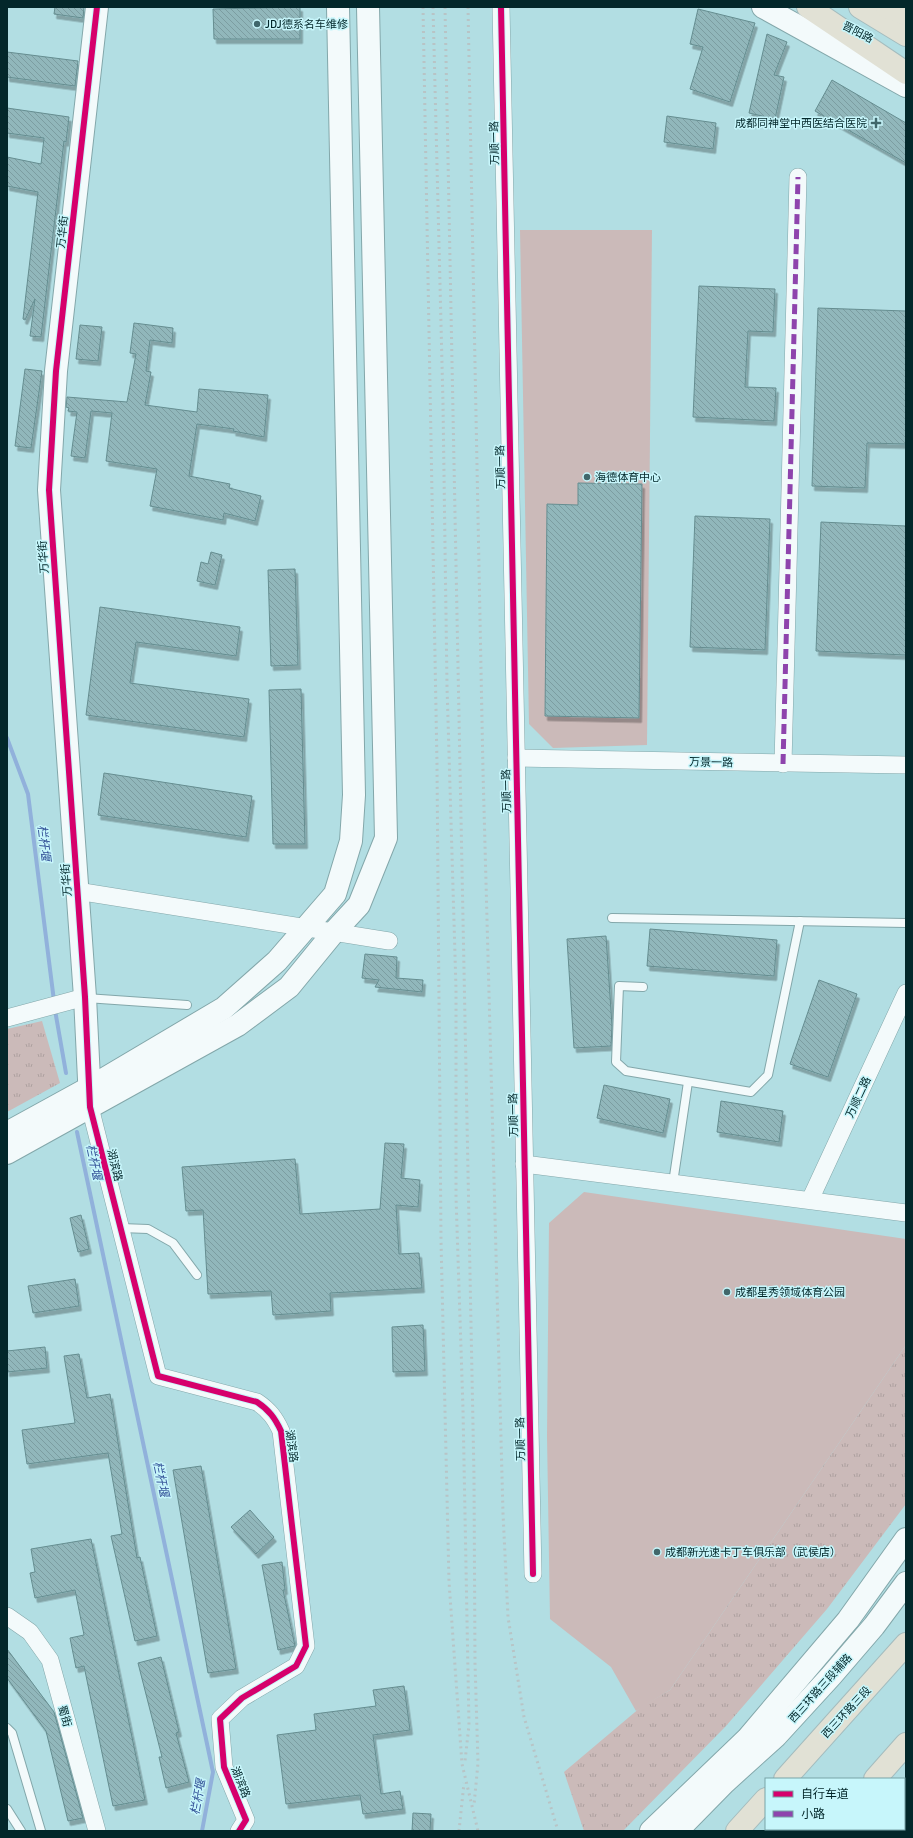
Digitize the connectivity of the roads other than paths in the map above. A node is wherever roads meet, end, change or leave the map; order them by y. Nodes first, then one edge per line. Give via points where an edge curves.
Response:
1 (97, 7) edge
2 (338, 7) edge
3 (368, 7) edge
4 (501, 7) edge
5 (762, 7) edge
6 (809, 7) edge
7 (860, 7) edge
8 (887, 7) edge
9 (903, 38) edge
10 (906, 72) edge
11 (906, 86) edge
12 (798, 177) dead end
13 (516, 758) junction
14 (783, 764) junction
15 (906, 765) edge
16 (77, 891) junction
17 (612, 918) dead end
18 (800, 921) junction
19 (906, 923) edge
20 (306, 928) junction
21 (334, 932) junction
22 (389, 941) dead end
23 (643, 987) dead end
24 (906, 993) edge
25 (85, 998) junction
26 (187, 1005) dead end
27 (7, 1018) edge
28 (688, 1082) junction
29 (90, 1098) junction
30 (7, 1132) edge
31 (7, 1153) edge
32 (524, 1164) junction
33 (673, 1183) junction
34 (810, 1200) junction
35 (906, 1213) edge
36 (121, 1228) junction
37 (197, 1274) dead end
38 (906, 1539) edge
39 (533, 1574) dead end
40 (906, 1583) edge
41 (7, 1616) edge
42 (906, 1644) edge
43 (7, 1728) edge
44 (906, 1744) edge
45 (785, 1778) edge
46 (876, 1778) edge
47 (765, 1800) edge
48 (7, 1810) edge
49 (21, 1831) edge
50 (41, 1831) edge
51 (97, 1831) edge
52 (239, 1831) edge
53 (651, 1831) edge
54 (677, 1831) edge
55 (737, 1831) edge

1 - 16 street, 万华街 via 56,371 49,490
2 - 20 street via 354,795 351,841 335,894
3 - 21 street via 386,838 359,905
4 - 13 street, 万顺一路
5 - 11 street
6 - 9 highway, 晋阳路
6 - 10 highway
7 - 9 highway, 晋阳路
8 - 9 highway
12 - 14 street
13 - 14 street, 万景一路
13 - 32 street, 万顺一路
14 - 15 street, 万景一路
16 - 20 street
16 - 25 street, 万华街
17 - 18 lane
18 - 19 lane
18 - 28 lane via 768,1075 751,1092
20 - 21 street
20 - 29 street via 277,962 224,1008
21 - 22 street
21 - 29 street via 289,987 238,1025
23 - 28 lane via 619,986 616,1062 626,1071
24 - 34 street, 万顺二路
25 - 26 lane
25 - 27 street
25 - 29 street, 万华街
28 - 33 lane
29 - 30 street
29 - 31 street
29 - 36 street, 湖滨路
32 - 33 street
32 - 39 street, 万顺一路
33 - 34 street
34 - 35 street
36 - 37 lane via 148,1229 173,1243
36 - 52 street, 湖滨路 via 158,1376 257,1402 268,1409 281,1431 306,1646 296,1666 242,1698 220,1719 224,1767 246,1820
38 - 53 street via 848,1620 747,1739
40 - 54 street, 西三环路三段辅路 via 874,1626 776,1736
41 - 51 street, 蜀街 via 30,1632 50,1660
42 - 45 highway, 西三环路三段
43 - 50 lane via 12,1733
44 - 46 highway
47 - 55 highway
48 - 49 lane

